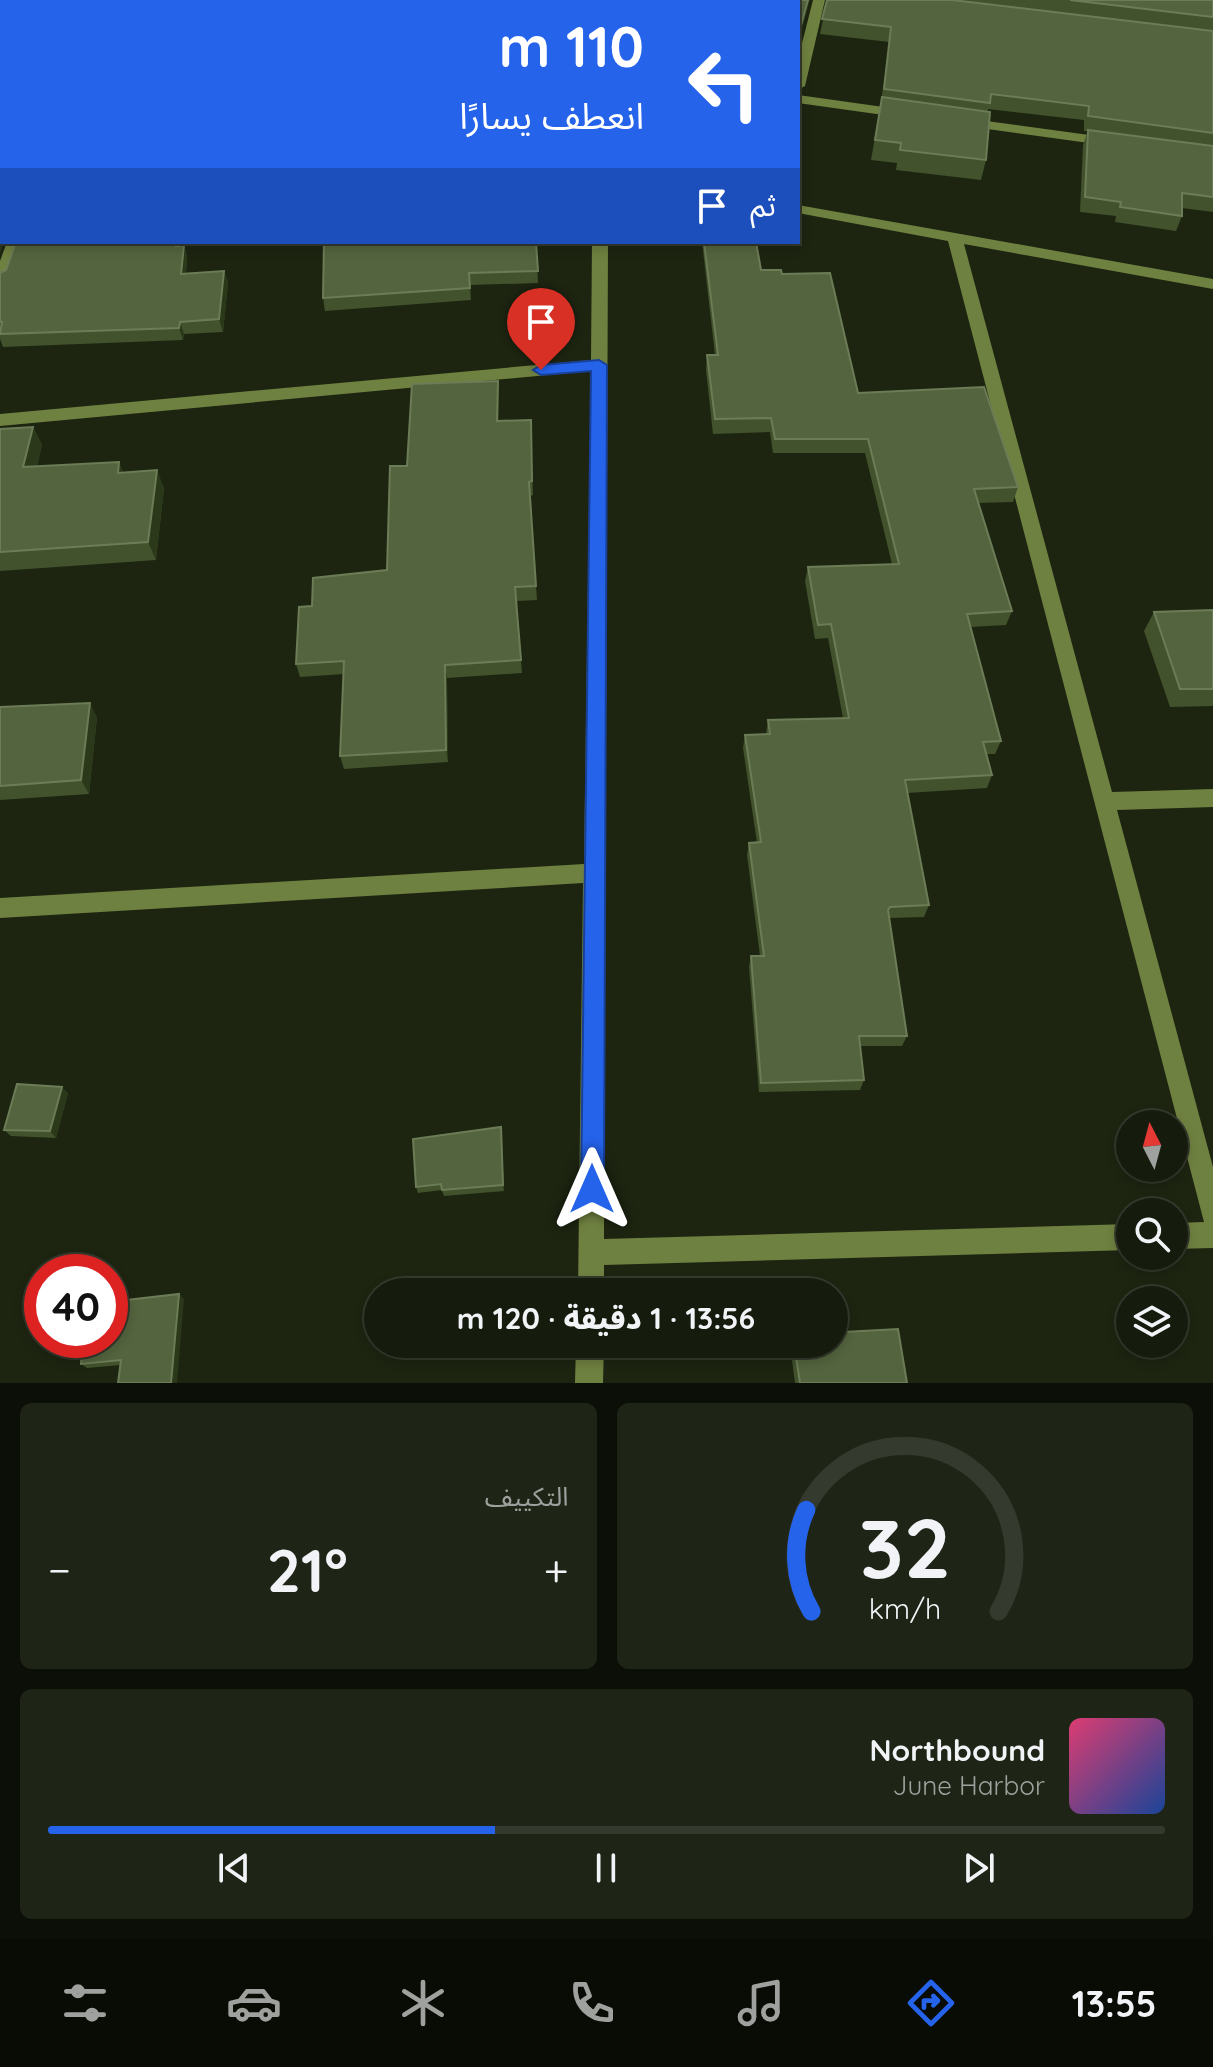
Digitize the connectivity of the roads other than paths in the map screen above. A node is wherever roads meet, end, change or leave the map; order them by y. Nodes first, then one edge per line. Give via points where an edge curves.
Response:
1 (819, 0) edge
2 (800, 78) edge
3 (800, 99) edge
4 (921, 116) edge
5 (951, 120) edge
6 (1120, 143) edge
7 (800, 209) edge
8 (954, 235) junction
9 (14, 244) edge
10 (600, 244) edge
11 (0, 281) edge
12 (1213, 284) edge
13 (599, 365) junction
14 (0, 420) edge
15 (1213, 798) edge
16 (1103, 801) junction
17 (595, 873) junction
18 (0, 908) edge
19 (1213, 1214) edge
20 (1213, 1235) edge
21 (1188, 1236) edge
22 (1116, 1237) edge
23 (591, 1252) junction
24 (591, 1278) edge
25 (590, 1358) edge
26 (589, 1383) edge

1 - 2 street
3 - 4 street
5 - 6 street
7 - 8 street
8 - 12 street
8 - 16 street
9 - 11 street
10 - 13 street
13 - 14 street
13 - 17 street
15 - 16 street
16 - 19 street
17 - 18 street
17 - 23 street
20 - 21 street
22 - 23 street
23 - 24 street
25 - 26 street

